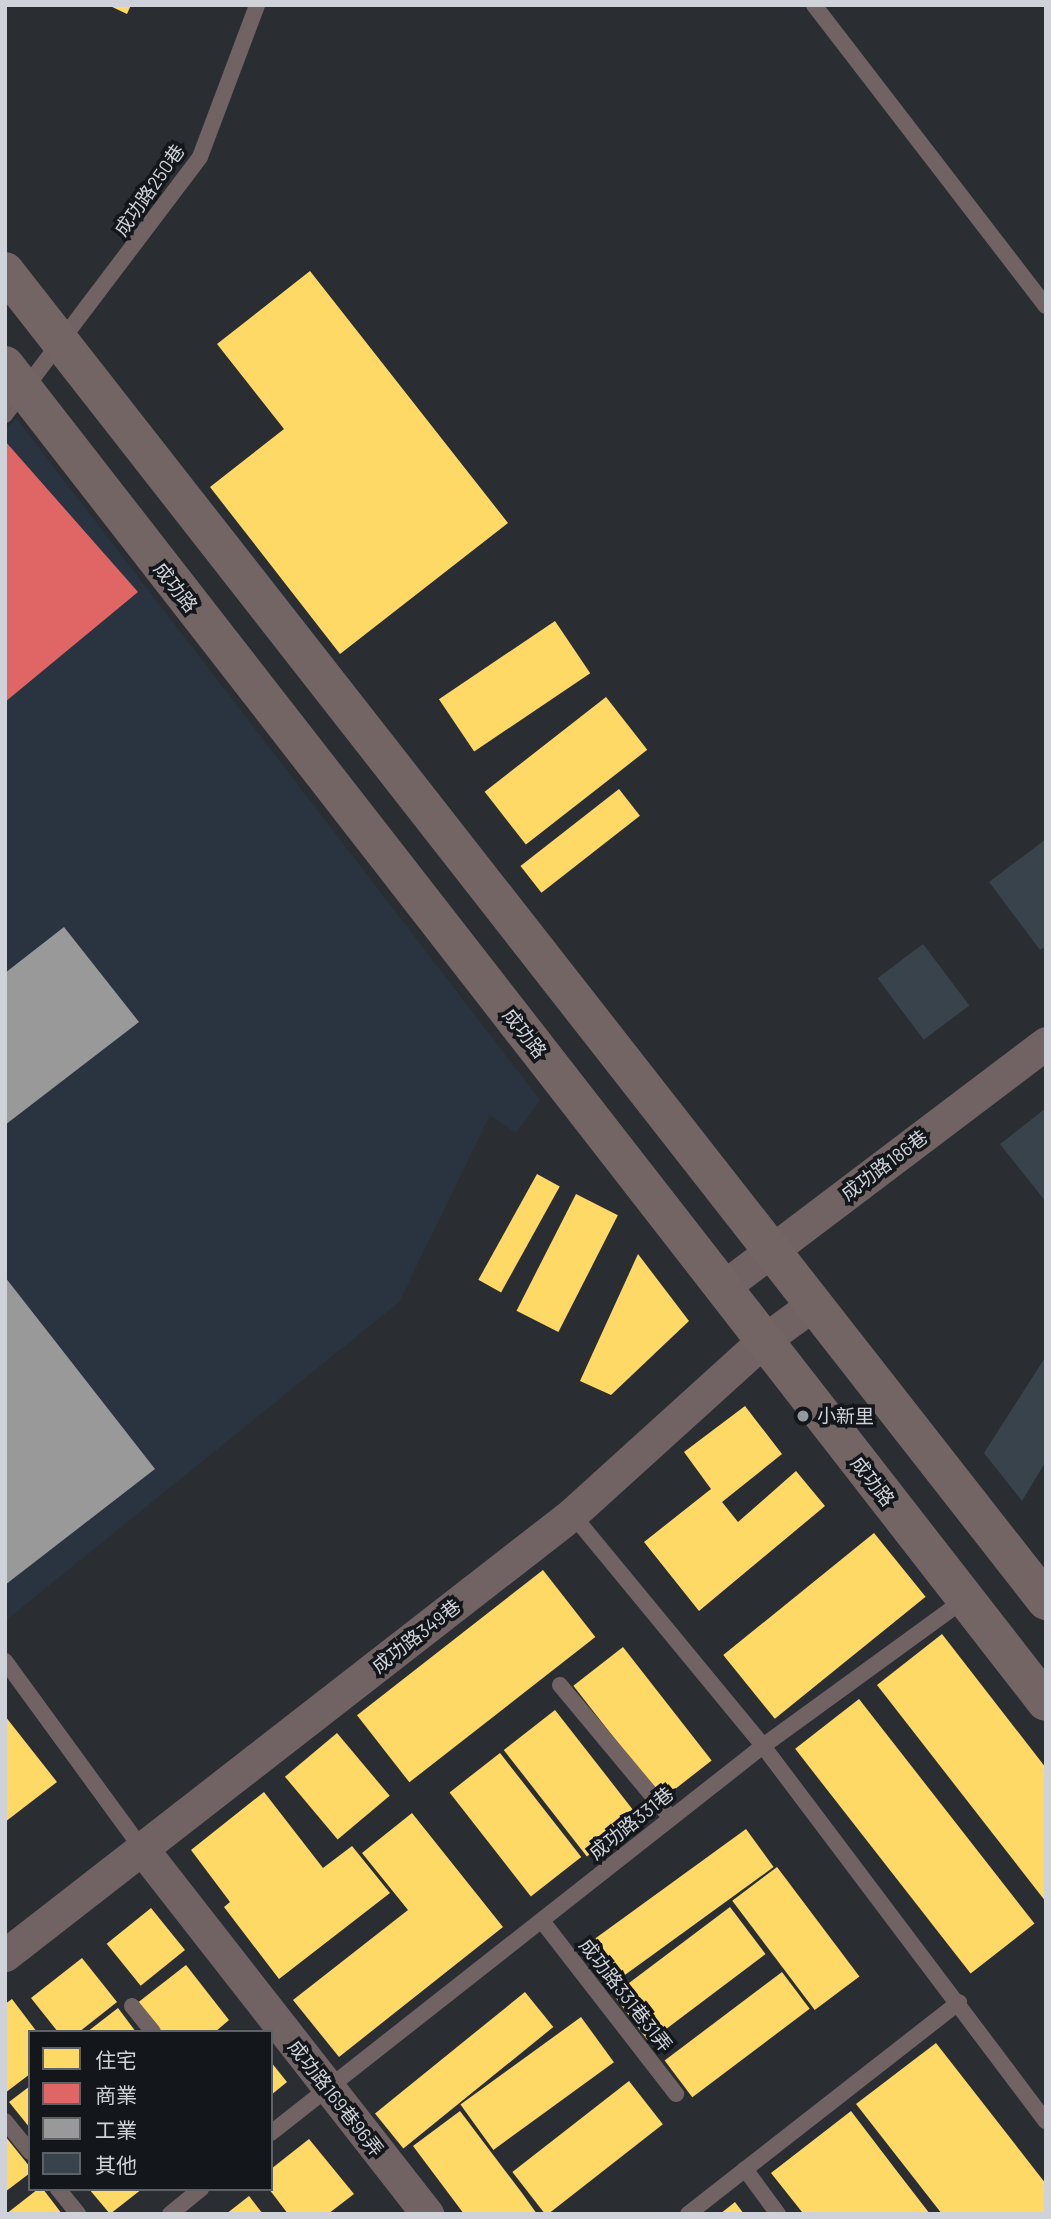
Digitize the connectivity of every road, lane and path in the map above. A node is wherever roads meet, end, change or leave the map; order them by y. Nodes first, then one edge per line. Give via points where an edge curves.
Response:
1 (257, 5) edge
2 (814, 5) edge
3 (5, 271) edge
4 (1046, 306) edge
5 (61, 344) junction
6 (12, 391) edge
7 (1046, 1043) edge
8 (774, 1249) junction
9 (722, 1288) junction
10 (815, 1303) junction
11 (763, 1341) junction
12 (572, 1514) junction
13 (965, 1599) junction
14 (1046, 1601) edge
15 (5, 1661) edge
16 (560, 1685) dead end
17 (1046, 1702) edge
18 (763, 1746) junction
19 (671, 1818) junction
20 (143, 1850) junction
21 (542, 1921) junction
22 (5, 1955) edge
23 (959, 2002) junction
24 (132, 2006) dead end
25 (151, 2030) edge
26 (328, 2088) junction
27 (676, 2094) dead end
28 (5, 2121) edge
29 (1046, 2121) edge
30 (273, 2131) edge
31 (28, 2150) edge
32 (745, 2169) junction
33 (60, 2191) edge
34 (199, 2191) edge
35 (78, 2214) edge
36 (170, 2214) edge
37 (426, 2214) edge
38 (688, 2214) edge
39 (778, 2214) edge

1 - 5 lane, 成功路250巷 via 200,158
2 - 4 lane
3 - 5 main road
5 - 6 lane, 成功路250巷
5 - 8 main road
6 - 9 main road, 成功路
7 - 8 street, 成功路186巷
8 - 9 street, 成功路186巷
8 - 10 main road
9 - 11 main road, 成功路
10 - 11 street, 成功路349巷
10 - 14 main road
11 - 12 street, 成功路349巷
11 - 13 main road, 成功路
12 - 18 lane
12 - 20 street, 成功路349巷
13 - 17 main road, 成功路
13 - 18 lane, 成功路331巷
15 - 20 lane
16 - 19 lane
18 - 19 lane, 成功路331巷
18 - 23 lane
19 - 21 lane, 成功路331巷
20 - 22 street, 成功路349巷
20 - 26 street, 成功路169巷96弄
21 - 26 lane, 成功路331巷
21 - 27 lane, 成功路331巷31弄
23 - 29 lane
23 - 32 lane
24 - 25 lane
26 - 30 lane, 成功路331巷
26 - 37 street, 成功路169巷96弄
28 - 31 lane
32 - 38 lane
32 - 39 lane
33 - 35 lane
34 - 36 lane

